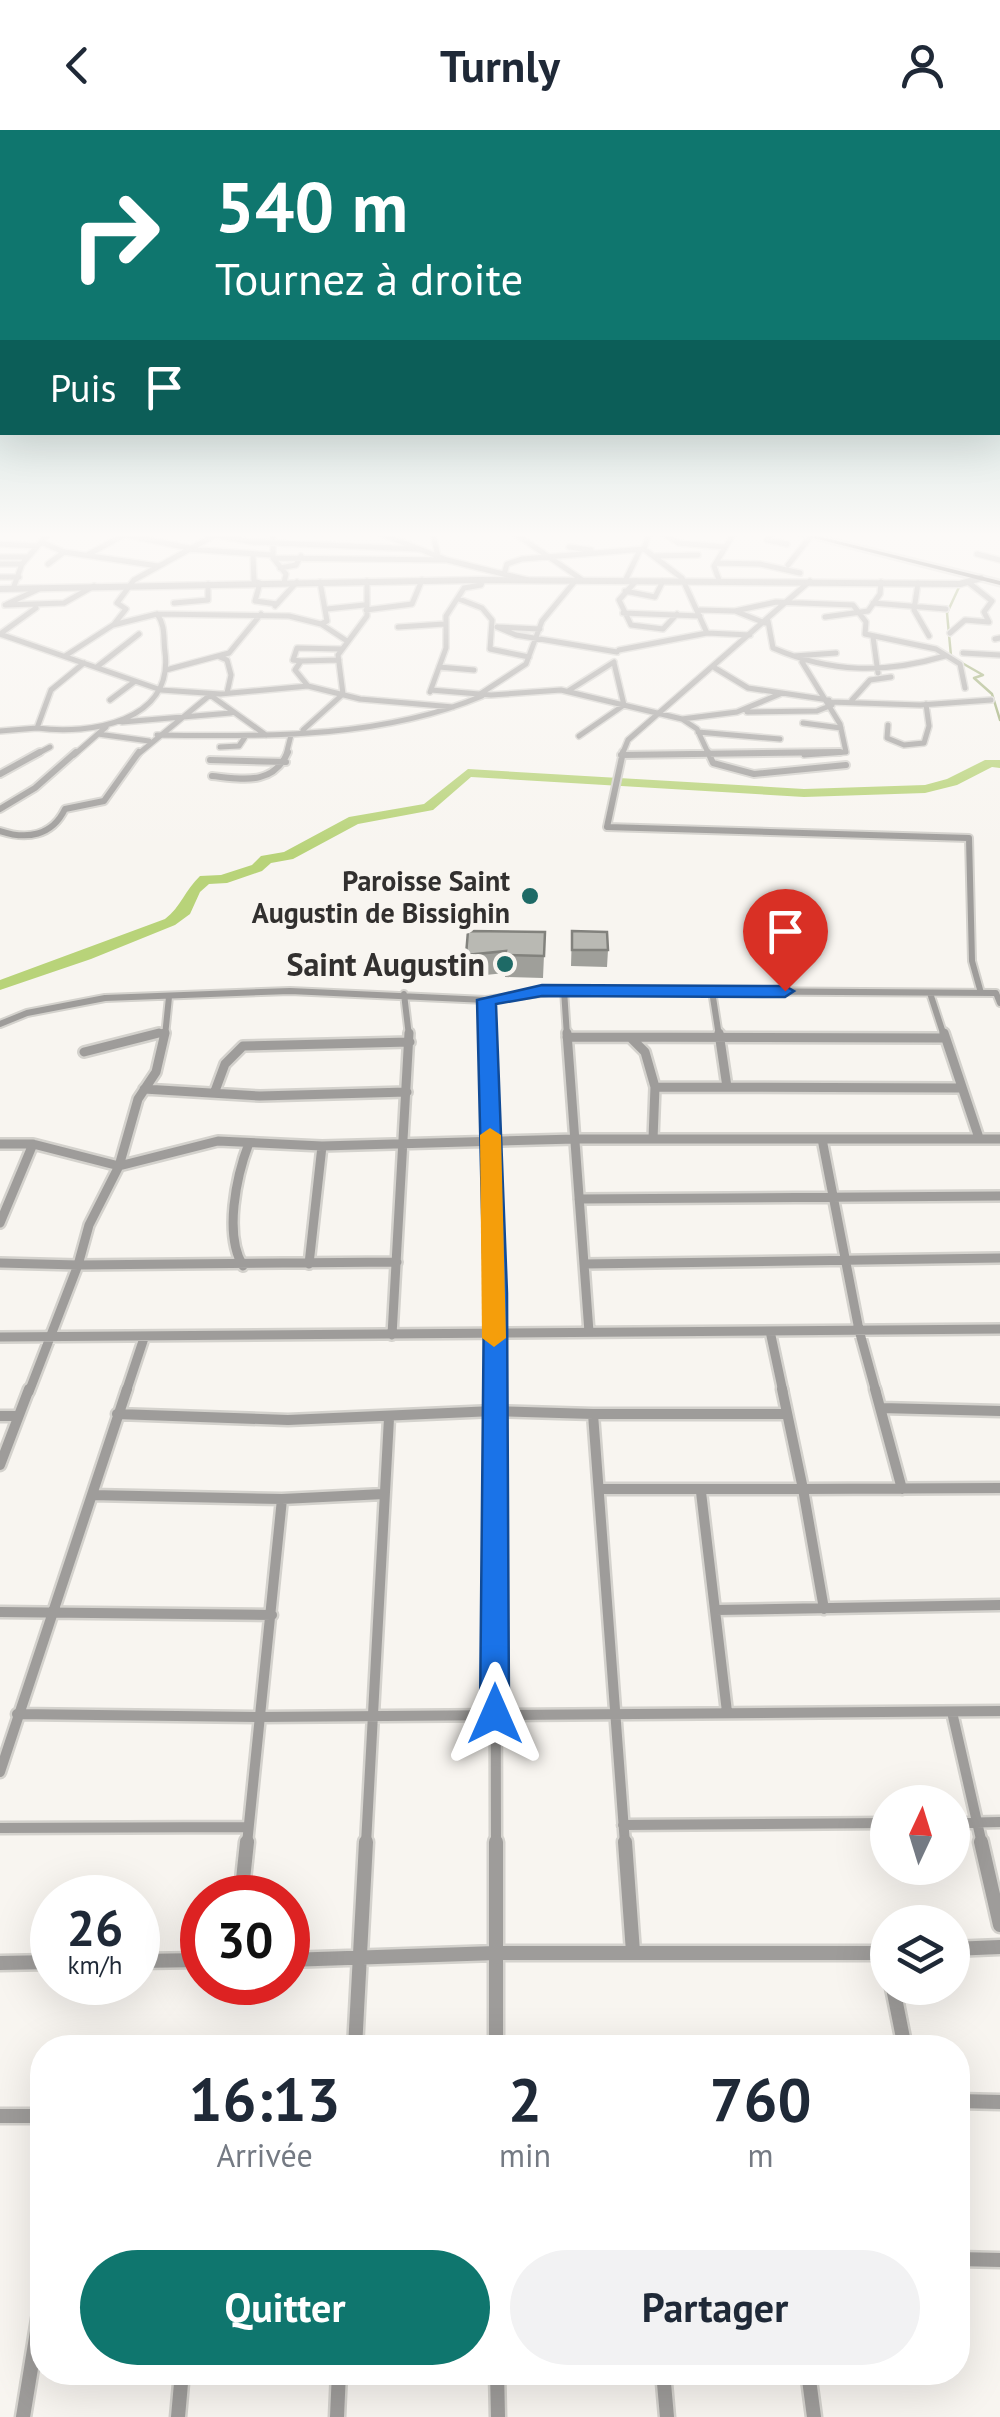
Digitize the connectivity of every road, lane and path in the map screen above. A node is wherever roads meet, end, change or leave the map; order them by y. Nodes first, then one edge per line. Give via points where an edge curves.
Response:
1 (17, 640) edge
2 (90, 640) edge
3 (132, 640) edge
4 (164, 640) edge
5 (239, 640) edge
6 (446, 640) edge
7 (489, 640) edge
8 (535, 640) edge
9 (568, 640) edge
10 (631, 640) edge
11 (673, 640) edge
12 (745, 640) edge
13 (771, 640) edge
14 (874, 640) edge
15 (902, 640) edge
16 (348, 641) edge
17 (341, 649) junction
18 (618, 651) junction
19 (836, 653) dead end
20 (963, 653) dead end
21 (1000, 655) edge
22 (65, 656) junction
23 (792, 656) junction
24 (944, 656) junction
25 (220, 657) junction
26 (529, 657) junction
27 (338, 660) junction
28 (302, 661) junction
29 (802, 662) junction
30 (84, 663) junction
31 (614, 663) junction
32 (98, 666) junction
33 (439, 667) junction
34 (715, 668) junction
35 (166, 670) junction
36 (474, 670) dead end
37 (878, 674) junction
38 (891, 677) dead end
39 (134, 682) junction
40 (814, 685) junction
41 (308, 686) junction
42 (966, 688) dead end
43 (161, 690) junction
44 (432, 690) junction
45 (568, 691) junction
46 (227, 693) junction
47 (206, 694) junction
48 (343, 694) junction
49 (482, 694) junction
50 (780, 694) junction
51 (792, 695) junction
52 (110, 700) dead end
53 (852, 700) junction
54 (991, 700) dead end
55 (831, 702) junction
56 (422, 704) junction
57 (926, 704) junction
58 (453, 707) junction
59 (620, 708) junction
60 (738, 712) junction
61 (231, 713) junction
62 (656, 716) junction
63 (181, 718) junction
64 (682, 719) junction
65 (119, 722) junction
66 (804, 723) dead end
67 (888, 725) dead end
68 (106, 727) junction
69 (36, 728) junction
70 (840, 728) junction
71 (304, 730) junction
72 (0, 731) edge
73 (698, 732) junction
74 (724, 733) junction
75 (98, 734) junction
76 (291, 735) junction
77 (268, 736) junction
78 (579, 736) dead end
79 (245, 737) junction
80 (153, 738) junction
81 (780, 738) dead end
82 (50, 747) dead end
83 (220, 747) dead end
84 (708, 754) junction
85 (620, 755) junction
86 (734, 755) junction
87 (210, 760) dead end
88 (286, 762) junction
89 (846, 764) dead end
90 (0, 774) edge
91 (212, 776) dead end
92 (616, 776) joint
93 (614, 787) joint
94 (0, 809) edge
95 (0, 830) edge
96 (564, 990) junction
97 (712, 991) junction
98 (930, 993) junction
99 (980, 993) junction
100 (404, 994) junction
101 (170, 998) junction
102 (486, 1000) junction
103 (1000, 1004) edge
104 (0, 1024) edge
105 (164, 1032) junction
106 (568, 1037) junction
107 (631, 1038) junction
108 (945, 1038) junction
109 (717, 1041) junction
110 (410, 1042) junction
111 (84, 1052) dead end
112 (655, 1087) junction
113 (726, 1088) junction
114 (962, 1088) junction
115 (144, 1089) junction
116 (215, 1091) junction
117 (406, 1092) junction
118 (979, 1138) junction
119 (575, 1139) junction
120 (653, 1139) junction
121 (822, 1139) junction
122 (1000, 1139) edge
123 (490, 1142) junction
124 (248, 1143) junction
125 (0, 1144) edge
126 (33, 1144) junction
127 (401, 1144) junction
128 (322, 1146) junction
129 (120, 1166) junction
130 (1000, 1196) edge
131 (834, 1197) junction
132 (579, 1199) junction
133 (0, 1223) edge
134 (1000, 1258) edge
135 (845, 1259) junction
136 (396, 1262) junction
137 (0, 1263) edge
138 (309, 1264) junction
139 (584, 1264) junction
140 (78, 1265) junction
141 (244, 1266) junction
142 (1000, 1329) edge
143 (858, 1330) junction
144 (770, 1331) junction
145 (589, 1332) junction
146 (494, 1333) junction
147 (392, 1335) junction
148 (0, 1337) edge
149 (51, 1338) junction
150 (144, 1338) junction
151 (881, 1408) junction
152 (1000, 1410) edge
153 (494, 1411) junction
154 (117, 1414) junction
155 (593, 1414) junction
156 (785, 1414) junction
157 (0, 1416) edge
158 (18, 1416) junction
159 (389, 1418) junction
160 (0, 1465) edge
161 (602, 1488) junction
162 (1000, 1488) edge
163 (803, 1489) junction
164 (902, 1489) junction
165 (700, 1492) junction
166 (92, 1494) junction
167 (384, 1494) junction
168 (282, 1499) junction
169 (1000, 1604) edge
170 (824, 1609) junction
171 (716, 1610) junction
172 (0, 1612) edge
173 (53, 1613) junction
174 (272, 1615) junction
175 (1000, 1711) edge
176 (727, 1712) junction
177 (952, 1712) junction
178 (616, 1713) junction
179 (17, 1714) junction
180 (495, 1714) junction
181 (372, 1715) junction
182 (260, 1717) junction
183 (0, 1772) edge
184 (1000, 1822) edge
185 (870, 1823) edge
186 (970, 1823) edge
187 (977, 1823) junction
188 (624, 1825) junction
189 (248, 1827) junction
190 (0, 1828) edge
191 (243, 1875) edge
192 (1000, 1926) edge
193 (1000, 1946) edge
194 (970, 1948) edge
195 (632, 1952) junction
196 (496, 1954) junction
197 (870, 1955) edge
198 (310, 1960) edge
199 (360, 1960) junction
200 (0, 1962) edge
201 (30, 1962) edge
202 (896, 2005) edge
203 (355, 2035) edge
204 (496, 2035) edge
205 (902, 2035) edge
206 (970, 2101) edge
207 (1000, 2102) edge
208 (0, 2116) edge
209 (30, 2116) edge
210 (970, 2259) edge
211 (1000, 2260) edge
212 (30, 2374) edge
213 (181, 2385) edge
214 (338, 2385) edge
215 (498, 2385) edge
216 (663, 2385) edge
217 (810, 2385) edge
218 (23, 2417) edge
219 (178, 2417) edge
220 (337, 2417) edge
221 (498, 2417) edge
222 (667, 2417) edge
223 (814, 2417) edge

1 - 22 street
2 - 22 street
3 - 32 street
4 - 35 street
5 - 25 street
6 - 33 street
7 - 26 street via 490,649
8 - 26 street
9 - 18 street
10 - 18 street
11 - 18 street
12 - 34 street
13 - 23 street
14 - 37 street
15 - 24 street
16 - 17 street
17 - 27 street
17 - 28 street via 296,648 293,660
18 - 31 street
19 - 23 street
20 - 21 street
22 - 30 street
23 - 29 street
24 - 37 street
24 - 42 street via 960,664
25 - 35 street
25 - 46 street via 231,674
26 - 49 street
27 - 28 street
27 - 48 street
28 - 41 street via 295,670
29 - 37 street
29 - 40 street
30 - 32 street
30 - 69 street via 48,691
31 - 45 street
31 - 59 street via 625,703
32 - 39 street
33 - 36 street
33 - 44 street
34 - 50 street via 748,688
34 - 62 street
35 - 43 street
37 - 38 street
37 - 53 street
39 - 43 street
39 - 52 street
40 - 51 street
40 - 55 street
41 - 46 street
41 - 48 street
43 - 47 street
43 - 65 street via 139,714
44 - 49 street
44 - 56 street
45 - 49 street
45 - 59 street
46 - 47 street
47 - 61 street
47 - 63 street
48 - 56 street
48 - 71 street
49 - 58 street
50 - 51 street
50 - 60 street
51 - 55 street
53 - 55 street
53 - 57 street
54 - 57 street
55 - 60 street via 809,712
55 - 70 street
56 - 58 street
57 - 67 street via 924,743 889,740
58 - 71 street via 391,724
59 - 62 street
59 - 78 street
60 - 64 street
61 - 63 street
61 - 77 street
62 - 64 street
62 - 85 street
63 - 65 street
63 - 80 street
64 - 73 street
65 - 68 street
66 - 70 street
68 - 69 street
68 - 75 street
69 - 72 street
70 - 86 street via 844,752
71 - 76 street
73 - 74 street
73 - 84 street
74 - 81 street
74 - 86 street
75 - 80 street
75 - 94 street via 36,788
76 - 77 street
76 - 88 street
77 - 79 street
79 - 80 street
79 - 83 street via 239,746
80 - 95 street via 104,801 65,808 41,834 17,837
82 - 90 street
84 - 85 street
84 - 86 street
84 - 89 street via 716,766 745,773
85 - 92 street
87 - 88 street
88 - 91 street via 264,778
92 - 93 street
93 - 99 street via 607,828 969,838 972,961
96 - 97 street
96 - 102 street
96 - 106 street
97 - 98 street
97 - 109 street
98 - 99 street
98 - 108 street
99 - 103 street via 996,993
100 - 101 street
100 - 102 street
100 - 110 street
101 - 104 street via 94,1000
101 - 105 street
102 - 123 street
105 - 111 street
105 - 115 street via 156,1072
106 - 107 street
106 - 119 street
107 - 109 street
107 - 112 street via 645,1052
108 - 109 street
108 - 114 street
109 - 113 street
110 - 116 street via 243,1046 225,1064
110 - 117 street
112 - 113 street
112 - 120 street
113 - 114 street
114 - 118 street
115 - 116 street
115 - 129 street
116 - 117 street
117 - 127 street
118 - 121 street
118 - 122 street
119 - 120 street
119 - 123 street
119 - 132 street
120 - 121 street
121 - 131 street
123 - 127 street
123 - 146 street
124 - 128 street
124 - 129 street via 193,1144
124 - 141 street via 232,1248
125 - 126 street
126 - 129 street
126 - 133 street
127 - 128 street
127 - 136 street
128 - 138 street
129 - 140 street
130 - 131 street
131 - 132 street
131 - 135 street
132 - 139 street
134 - 135 street
135 - 139 street
135 - 143 street
136 - 138 street
136 - 147 street
137 - 140 street
138 - 141 street
139 - 145 street
140 - 141 street
140 - 149 street
142 - 143 street
143 - 144 street
143 - 151 street
144 - 145 street
144 - 156 street
145 - 146 street
146 - 147 street
146 - 153 street
147 - 150 street
148 - 149 street
149 - 150 street
149 - 158 street
150 - 154 street
151 - 152 street
151 - 164 street
153 - 155 street
153 - 159 street
153 - 180 street
154 - 159 street
154 - 166 street
155 - 156 street
155 - 161 street
156 - 163 street
157 - 158 street
158 - 160 street
159 - 167 street
161 - 165 street
161 - 178 street
162 - 164 street
163 - 164 street
163 - 165 street
163 - 170 street
165 - 171 street
166 - 168 street
166 - 173 street
167 - 168 street
167 - 181 street
168 - 174 street
169 - 170 street
170 - 171 street
171 - 176 street
172 - 173 street
173 - 174 street
173 - 179 street
174 - 182 street
175 - 177 street
176 - 177 street
176 - 178 street
177 - 187 street
178 - 180 street
178 - 188 street
179 - 182 street
179 - 183 street
180 - 181 street
180 - 196 street
181 - 182 street
181 - 199 street
182 - 189 street
184 - 187 street
185 - 188 street
186 - 187 street
187 - 192 street
188 - 195 street
189 - 190 street
189 - 191 street
193 - 194 street
195 - 196 street
195 - 197 street
196 - 199 street
196 - 204 street
198 - 199 street
199 - 203 street
200 - 201 street
202 - 205 street
206 - 207 street
208 - 209 street
210 - 211 street
212 - 218 street
213 - 219 street
214 - 220 street
215 - 221 street
216 - 222 street
217 - 223 street

